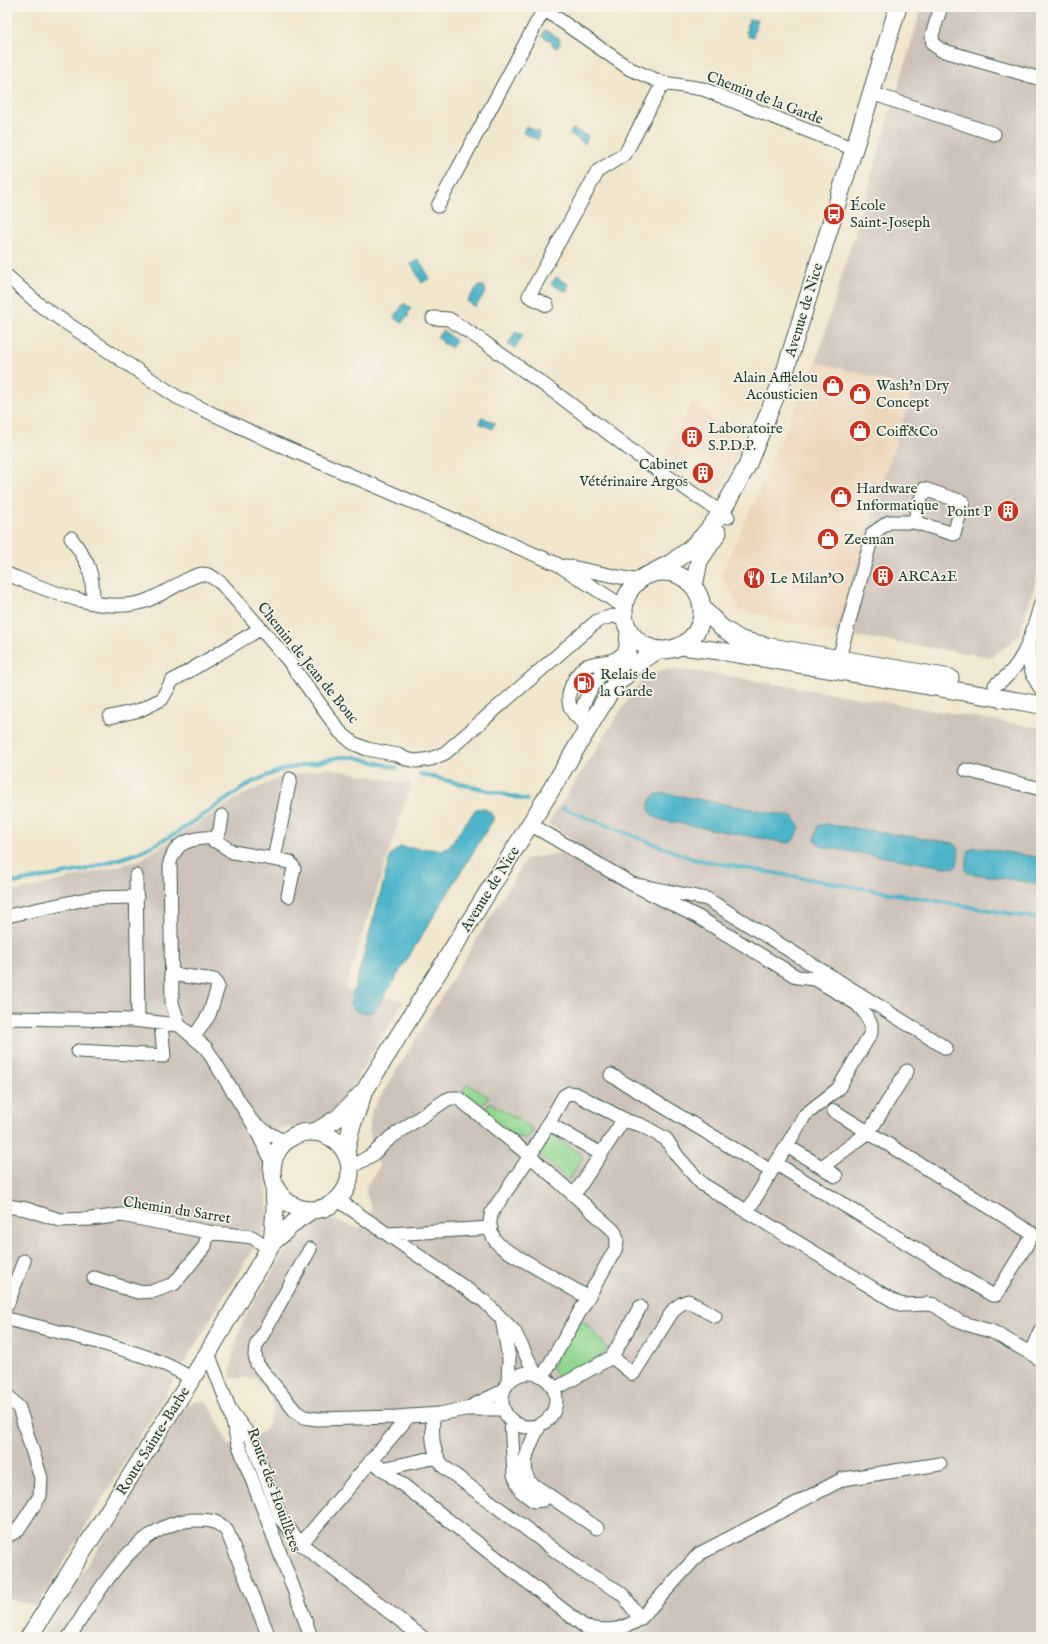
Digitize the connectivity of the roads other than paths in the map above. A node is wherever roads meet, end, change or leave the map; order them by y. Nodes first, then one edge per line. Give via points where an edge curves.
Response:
1 (903, 7) edge
2 (941, 7) edge
3 (543, 8) edge
4 (1041, 79) edge
5 (663, 83) junction
6 (875, 94) junction
7 (994, 134) dead end
8 (854, 149) junction
9 (438, 206) dead end
10 (7, 276) edge
11 (547, 305) dead end
12 (433, 318) dead end
13 (725, 515) junction
14 (914, 522) dead end
15 (71, 538) dead end
16 (557, 564) junction
17 (7, 574) edge
18 (644, 578) junction
19 (694, 586) junction
20 (93, 602) junction
21 (1041, 603) edge
22 (703, 609) junction
23 (627, 626) junction
24 (260, 629) junction
25 (1030, 640) junction
26 (681, 646) junction
27 (658, 650) junction
28 (839, 658) junction
29 (614, 660) junction
30 (995, 685) junction
31 (613, 687) junction
32 (1041, 689) edge
33 (1041, 694) edge
34 (1041, 705) edge
35 (110, 717) dead end
36 (586, 723) junction
37 (966, 770) dead end
38 (290, 780) dead end
39 (1041, 789) edge
40 (222, 816) dead end
41 (530, 824) junction
42 (214, 841) junction
43 (274, 859) junction
44 (136, 876) dead end
45 (632, 884) junction
46 (288, 896) dead end
47 (137, 897) junction
48 (7, 916) edge
49 (171, 974) junction
50 (7, 1018) edge
51 (138, 1020) junction
52 (161, 1023) junction
53 (179, 1025) junction
54 (194, 1037) junction
55 (946, 1048) dead end
56 (78, 1051) dead end
57 (907, 1071) dead end
58 (611, 1075) dead end
59 (365, 1090) junction
60 (834, 1110) dead end
61 (624, 1119) junction
62 (252, 1122) junction
63 (548, 1123) junction
64 (315, 1132) junction
65 (869, 1132) junction
66 (285, 1142) junction
67 (787, 1146) junction
68 (601, 1154) junction
69 (530, 1156) junction
70 (349, 1160) junction
71 (273, 1163) junction
72 (773, 1167) junction
73 (822, 1167) junction
74 (836, 1176) dead end
75 (274, 1183) junction
76 (574, 1195) junction
77 (338, 1200) junction
78 (7, 1206) edge
79 (312, 1210) junction
80 (747, 1212) junction
81 (490, 1228) junction
82 (208, 1232) junction
83 (388, 1234) junction
84 (270, 1245) junction
85 (310, 1249) dead end
86 (24, 1261) dead end
87 (94, 1278) dead end
88 (588, 1297) junction
89 (7, 1305) edge
90 (640, 1307) dead end
91 (715, 1316) dead end
92 (502, 1318) junction
93 (7, 1319) edge
94 (1041, 1330) edge
95 (208, 1353) junction
96 (612, 1357) junction
97 (1035, 1357) edge
98 (539, 1375) junction
99 (192, 1379) junction
100 (506, 1387) junction
101 (555, 1389) junction
102 (7, 1395) edge
103 (503, 1409) junction
104 (230, 1410) junction
105 (465, 1410) junction
106 (433, 1415) junction
107 (409, 1416) junction
108 (511, 1421) junction
109 (540, 1426) junction
110 (437, 1457) junction
111 (371, 1460) junction
112 (940, 1464) dead end
113 (382, 1469) junction
114 (547, 1495) junction
115 (597, 1528) dead end
116 (7, 1536) edge
117 (300, 1544) junction
118 (640, 1618) junction
119 (29, 1637) edge
120 (69, 1637) edge
121 (269, 1637) edge
122 (311, 1637) edge
123 (422, 1637) edge

1 - 6 main road, Avenue de Nice
2 - 4 street via 932,36 933,44 941,50
3 - 5 street, Chemin de la Garde via 630,69
3 - 9 street
5 - 8 street, Chemin de la Garde via 703,89
5 - 11 street via 625,154 598,171 529,296
6 - 7 street
6 - 8 main road, Avenue de Nice
6 - 13 main road, Avenue de Nice via 797,364 747,483
8 - 13 main road, Avenue de Nice via 783,378
10 - 16 street via 41,306 178,397 266,439
12 - 13 street via 449,319 481,340 649,464
13 - 18 main road, Avenue de Nice via 689,550
13 - 19 main road, Avenue de Nice via 699,561
14 - 28 street via 889,522 873,533
15 - 20 street via 89,566
16 - 18 street
16 - 23 street
17 - 20 street, Chemin de Jean de Bouc via 62,596
18 - 19 main road via 664,572 680,576
18 - 23 main road via 629,592
19 - 22 main road
20 - 24 street, Chemin de Jean de Bouc via 139,604 203,574 222,584
21 - 25 street
22 - 26 main road via 702,621 697,631
22 - 28 main road via 722,628 741,640
23 - 24 street, Chemin de Jean de Bouc via 612,616 597,621 445,752 431,759 416,761 353,744 340,732 288,660
23 - 27 main road via 637,640 647,647
23 - 29 street via 622,655
23 - 31 main road, Avenue de Nice via 627,657
24 - 35 street via 172,681 162,699 140,710
25 - 30 street via 1014,668 1006,678
25 - 32 street via 1030,667
26 - 27 main road via 670,650
26 - 34 main road
27 - 31 main road, Avenue de Nice via 638,663
28 - 30 main road
29 - 36 street via 599,677 582,707
29 - 36 street via 584,667 570,691 570,706 575,716
30 - 33 main road
31 - 36 main road, Avenue de Nice
36 - 41 main road, Avenue de Nice
37 - 39 street
38 - 43 street
40 - 42 street via 220,830
41 - 45 street
41 - 59 main road, Avenue de Nice
42 - 43 street via 233,852
42 - 49 street via 206,838 184,842 173,853 170,862
43 - 46 street via 293,865
44 - 47 street
45 - 55 street via 707,899
45 - 67 street via 698,917 797,977 815,979 857,1004 864,1012 871,1024 871,1033 838,1089 805,1114
47 - 48 street via 91,898
47 - 51 street
49 - 53 street via 172,1003
49 - 54 street via 214,980 218,987 209,1015
50 - 51 street
51 - 52 street
52 - 53 street
52 - 56 street via 164,1056
53 - 54 street
54 - 62 street via 206,1048
57 - 65 street
58 - 72 street
59 - 64 main road, Avenue de Nice via 338,1118
59 - 70 main road, Avenue de Nice via 351,1128
60 - 65 street
61 - 63 street via 572,1093 564,1096
61 - 68 street
61 - 80 street via 666,1139 702,1184
62 - 66 street
62 - 71 street
63 - 68 street
63 - 69 street
64 - 66 main road via 302,1133
64 - 70 main road via 333,1138
65 - 72 street via 1033,1234 996,1295
65 - 73 street
66 - 71 main road via 279,1147
67 - 72 street
67 - 73 street
68 - 76 street
69 - 70 street via 455,1097 411,1123 372,1155
69 - 76 street
69 - 81 street via 492,1212
70 - 77 main road via 350,1179 346,1191
71 - 75 main road
72 - 80 street
73 - 74 street
75 - 79 main road via 288,1203
75 - 84 main road, Route Sainte-Barbe via 275,1210
76 - 88 street via 613,1230 618,1240 615,1250
77 - 79 main road via 326,1208
77 - 83 street
78 - 82 street, Chemin du Sarret via 60,1220 122,1215
79 - 84 main road, Route Sainte-Barbe
80 - 97 street via 897,1303 934,1305 960,1322 993,1332
81 - 83 street
81 - 88 street via 493,1239 504,1249
82 - 84 street, Chemin du Sarret via 252,1237
82 - 87 street via 205,1246 174,1284 154,1291 138,1292
83 - 92 street via 484,1301
84 - 95 main road, Route Sainte-Barbe
85 - 107 street via 256,1346 257,1364 296,1412 304,1417
86 - 89 street
88 - 98 street
90 - 96 street
91 - 96 street via 688,1301 680,1304 674,1309 634,1374
92 - 98 street via 514,1331
92 - 100 street via 509,1358
93 - 99 street via 133,1352 166,1364
94 - 97 street
95 - 99 main road, Route Sainte-Barbe
95 - 104 street, Route des Houillères
96 - 101 street
98 - 100 street via 521,1374
98 - 101 street
99 - 119 main road, Route Sainte-Barbe
100 - 103 street via 502,1400
100 - 105 street
101 - 109 street via 557,1397 553,1414
102 - 116 street via 19,1408 41,1478 40,1496 17,1531
103 - 105 street
103 - 108 street
104 - 117 street via 251,1438 282,1519
104 - 122 street, Route des Houillères via 238,1443
105 - 106 street
106 - 107 street
106 - 110 street via 432,1440
107 - 111 street
108 - 109 street via 525,1427
108 - 114 street via 513,1467 520,1488 534,1501 543,1500
109 - 114 street via 527,1452 525,1469 529,1482
110 - 113 street
110 - 118 street via 451,1474 581,1570 618,1591
111 - 113 street
111 - 117 street
112 - 118 street via 843,1479 699,1554
113 - 118 street via 585,1628 613,1630 627,1626
114 - 115 street
117 - 123 street
120 - 121 street via 112,1573 137,1545 165,1526 187,1520 221,1524 227,1531

